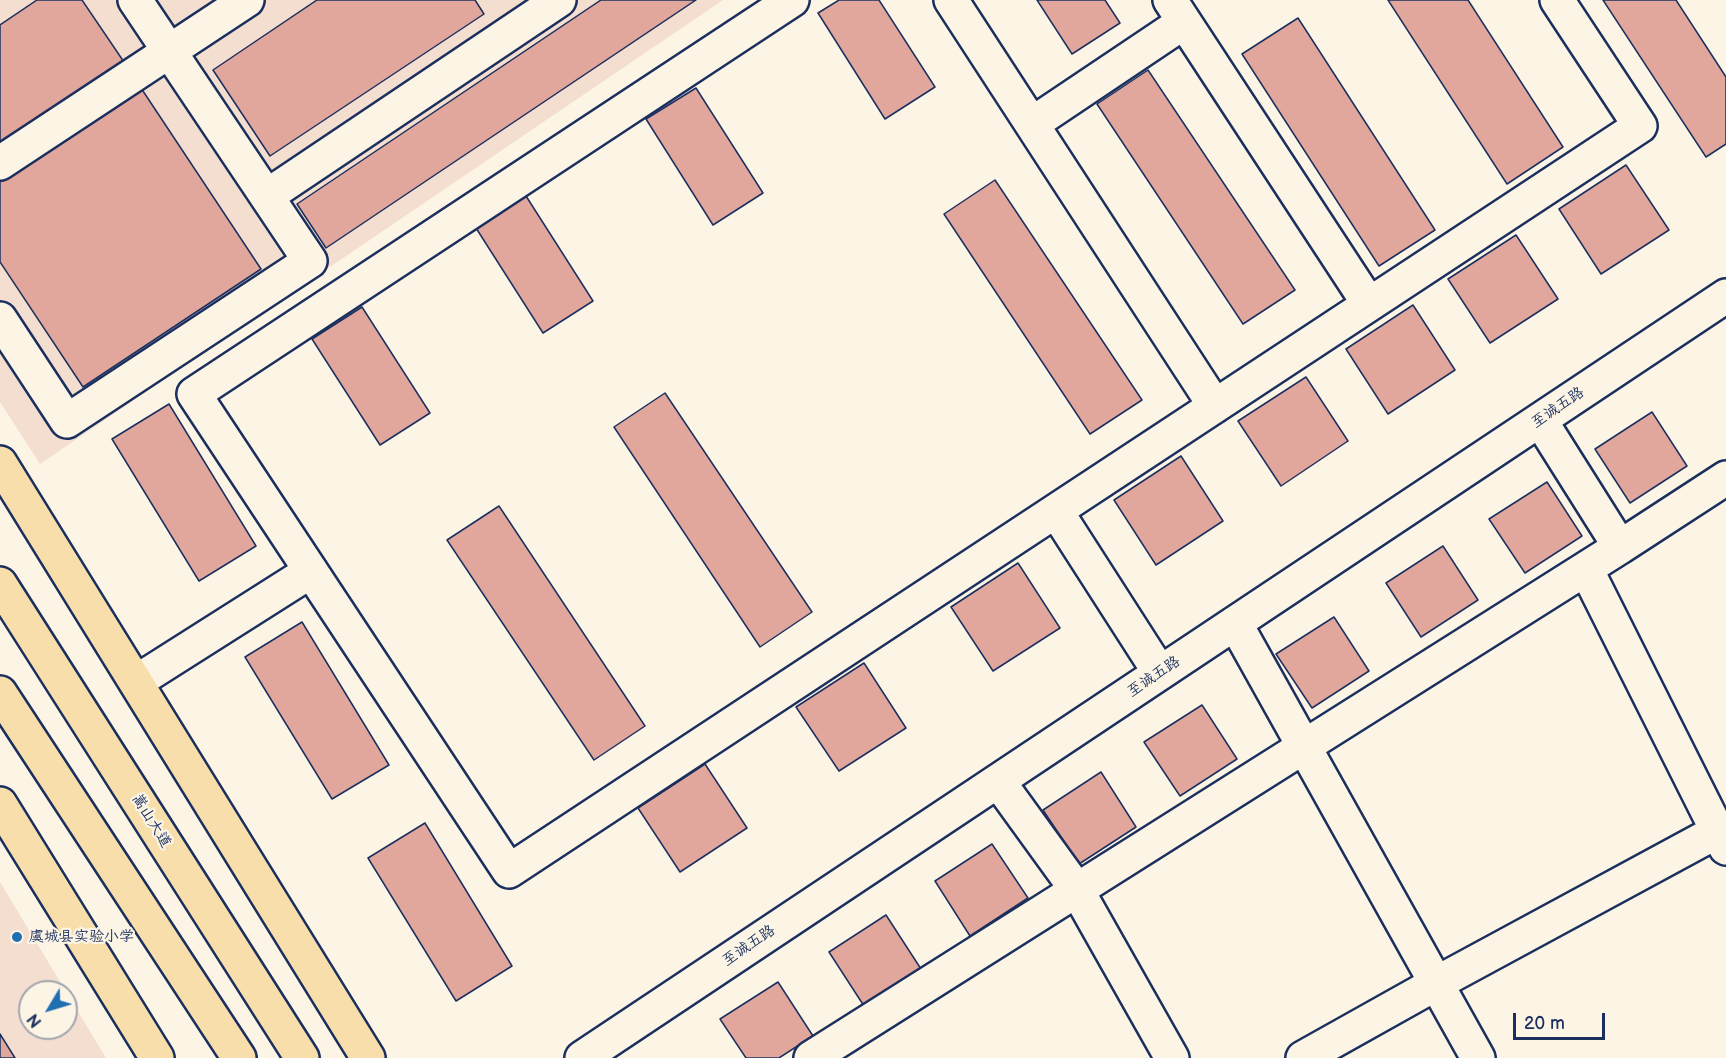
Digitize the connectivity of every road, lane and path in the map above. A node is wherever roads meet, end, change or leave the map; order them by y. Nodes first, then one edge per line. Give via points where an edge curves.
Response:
1 (135, 0) edge
2 (247, 0) edge
3 (792, 0) edge
4 (951, 0) edge
5 (1557, 0) edge
6 (537, 6) edge
7 (1177, 11) edge
8 (170, 52) junction
9 (1032, 124) junction
10 (0, 163) edge
11 (267, 196) junction
12 (1726, 296) edge
13 (1369, 304) junction
14 (0, 320) edge
15 (1215, 406) junction
16 (1540, 420) junction
17 (0, 463) edge
18 (1726, 478) edge
19 (1056, 511) junction
20 (1620, 547) junction
21 (1586, 569) junction
22 (311, 571) junction
23 (0, 584) edge
24 (1235, 623) junction
25 (1160, 673) junction
26 (136, 682) junction
27 (0, 693) edge
28 (1305, 747) junction
29 (998, 780) junction
30 (0, 804) edge
31 (1722, 839) edge
32 (1077, 890) junction
33 (1437, 983) junction
34 (157, 1058) edge
35 (239, 1058) edge
36 (302, 1058) edge
37 (368, 1058) edge
38 (582, 1058) edge
39 (812, 1058) edge
40 (1172, 1058) edge
41 (1303, 1058) edge
42 (1478, 1058) edge

1 - 8 street
2 - 8 street
3 - 22 street via 194,394
4 - 9 street
5 - 13 street via 1640,126
6 - 11 street
7 - 9 street
7 - 13 street
8 - 10 street
8 - 11 street
9 - 15 street
11 - 14 street via 309,261 67,421
12 - 16 street, 至诚五路
13 - 15 street
15 - 19 street
16 - 20 street
16 - 24 street, 至诚五路
17 - 26 main road
18 - 20 street
19 - 22 street via 509,872
19 - 25 street
20 - 21 street
21 - 28 street
21 - 31 street
22 - 26 street
23 - 36 main road, 嵩山大道
24 - 25 street, 至诚五路
24 - 28 street
25 - 29 street, 至诚五路
26 - 37 main road
27 - 35 main road
28 - 32 street
28 - 33 street
29 - 32 street
29 - 38 street, 至诚五路
30 - 34 main road
31 - 33 street
32 - 39 street
32 - 40 street
33 - 41 street
33 - 42 street

